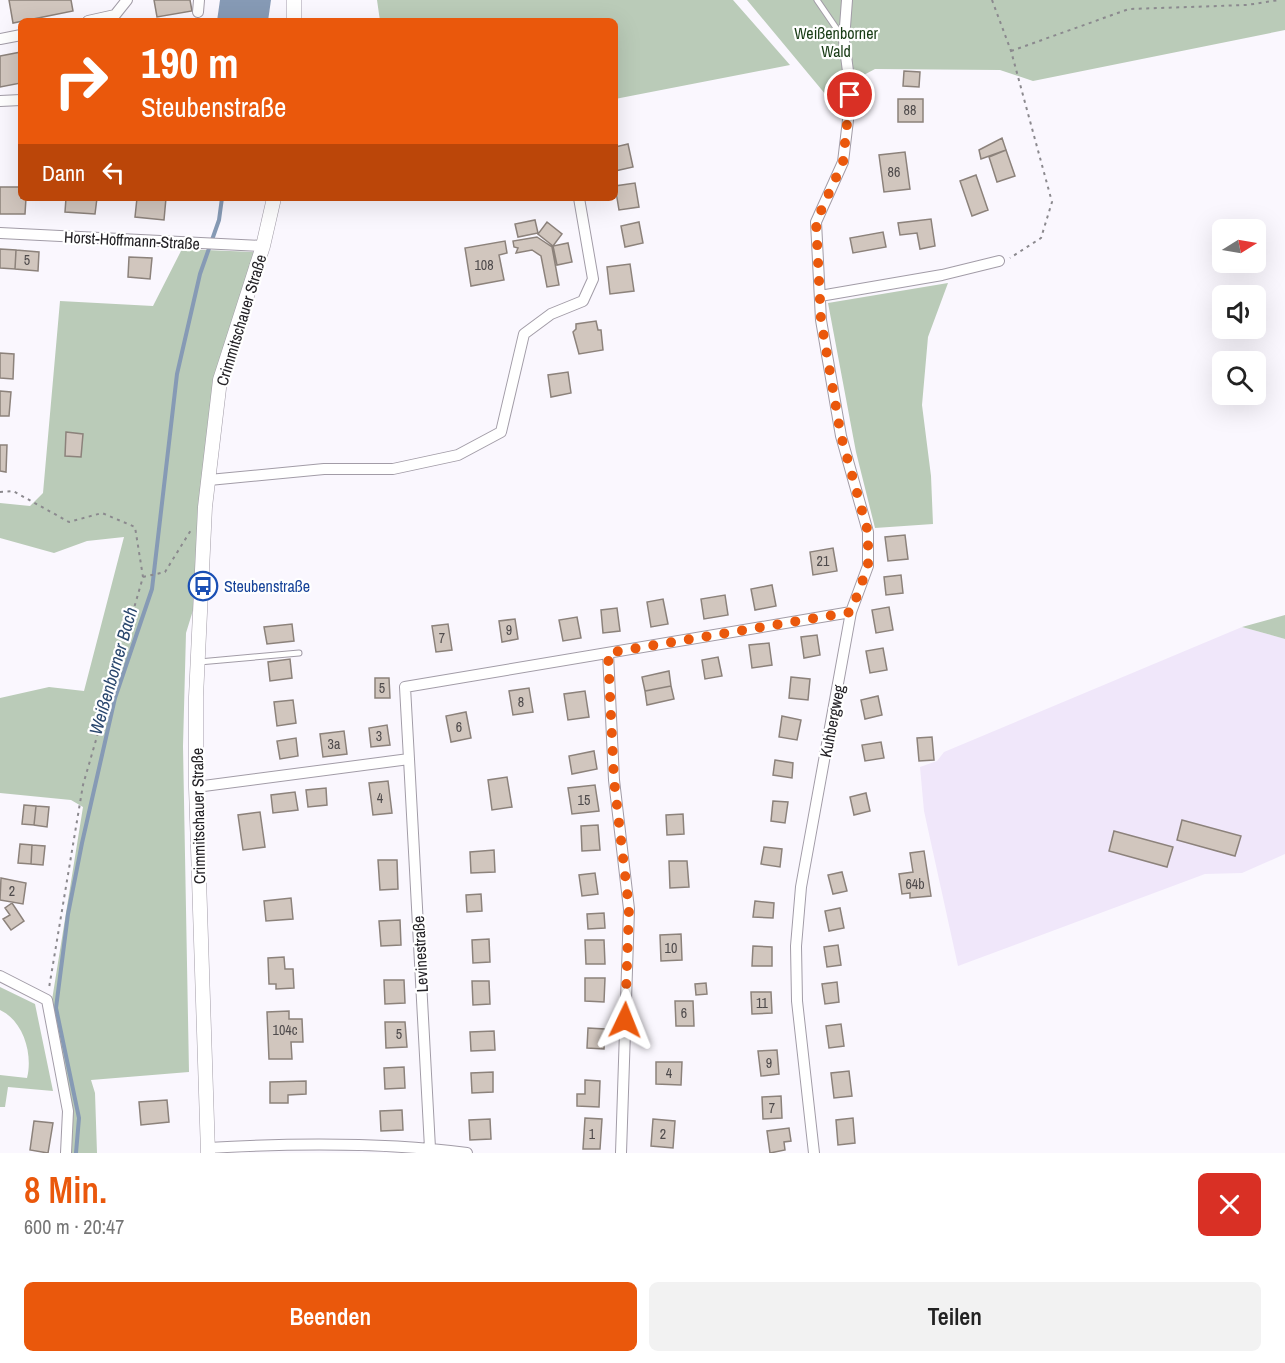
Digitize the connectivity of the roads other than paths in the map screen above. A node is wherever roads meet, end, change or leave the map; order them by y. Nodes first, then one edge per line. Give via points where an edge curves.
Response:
1 (127, 0) edge
2 (199, 0) edge
3 (294, 0) edge
4 (817, 0) edge
5 (847, 0) edge
6 (199, 17) edge
7 (102, 18) edge
8 (294, 18) edge
9 (18, 36) edge
10 (0, 39) edge
11 (844, 40) junction
12 (18, 100) edge
13 (0, 101) edge
14 (273, 201) edge
15 (580, 201) edge
16 (0, 233) edge
17 (263, 246) junction
18 (999, 261) road end
19 (820, 296) junction
20 (209, 480) junction
21 (851, 612) junction
22 (299, 653) dead end
23 (608, 653) junction
24 (198, 663) junction
25 (410, 759) junction
26 (196, 787) junction
27 (0, 976) edge
28 (430, 1149) junction
29 (208, 1151) edge
30 (66, 1153) edge
31 (467, 1153) edge
32 (621, 1153) edge
33 (814, 1153) edge

1 - 7 street via 115,15
2 - 6 street
3 - 8 main road
4 - 11 lane
5 - 11 street, Kuhbergweg
9 - 10 street
11 - 19 street, Kuhbergweg via 850,95 843,162 816,222
12 - 13 street
14 - 17 main road, Crimmitschauer Straße
15 - 20 street via 593,279 583,301 551,314 524,334 501,432 458,455 393,469 324,470
16 - 17 street, Horst-Hoffmann-Straße
17 - 20 main road, Crimmitschauer Straße via 220,380
18 - 19 street
19 - 21 street, Kuhbergweg via 841,436 868,532 868,566
20 - 24 main road, Crimmitschauer Straße
21 - 23 street
21 - 33 street, Kuhbergweg via 801,887 796,946 796,1002
22 - 24 lane
23 - 25 street via 405,687
23 - 32 street via 614,780 629,909
24 - 26 main road, Crimmitschauer Straße
25 - 26 street
25 - 28 street, Levinestraße
26 - 29 main road, Crimmitschauer Straße
27 - 30 street via 47,1000 68,1111
28 - 29 street via 279,1144
28 - 31 street

